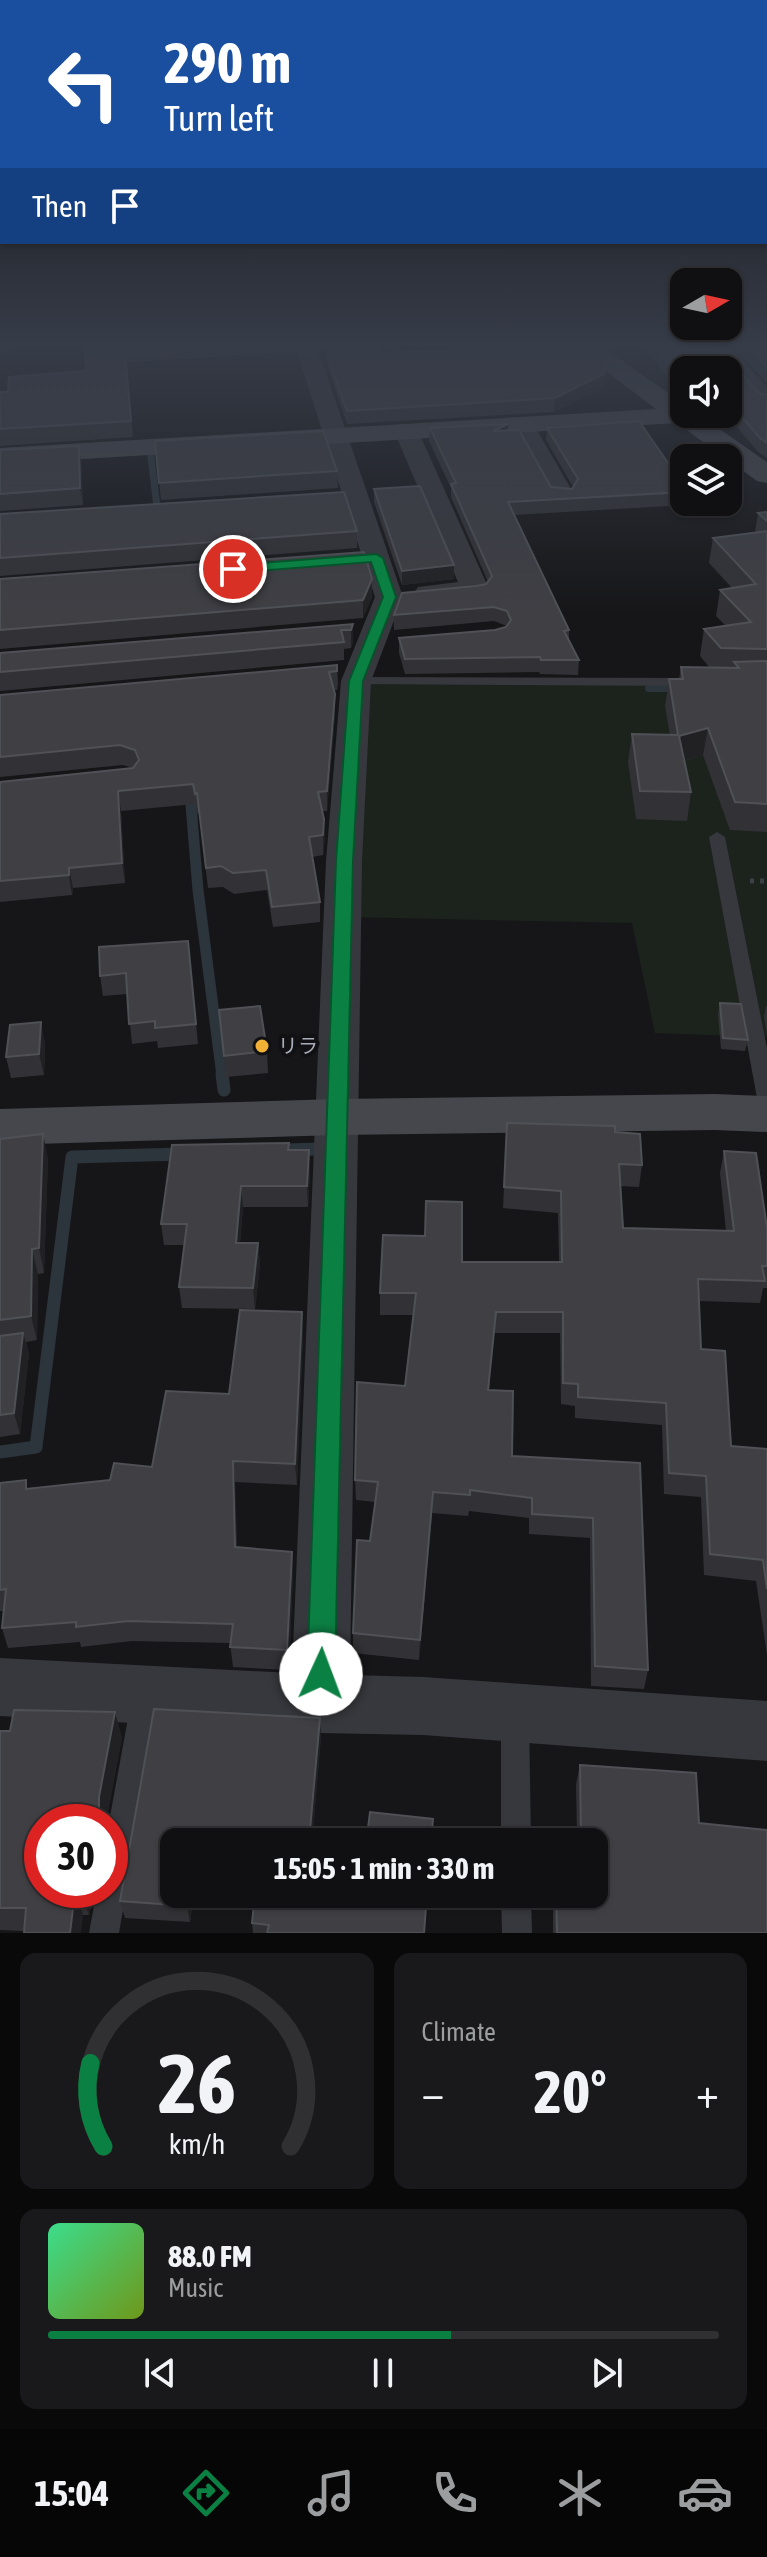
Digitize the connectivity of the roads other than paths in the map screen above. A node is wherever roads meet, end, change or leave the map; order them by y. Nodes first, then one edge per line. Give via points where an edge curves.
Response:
1 (385, 434) edge
2 (408, 434) edge
3 (528, 434) edge
4 (709, 434) edge
5 (335, 437) junction
6 (0, 456) edge
7 (767, 475) edge
8 (562, 494) edge
9 (355, 498) junction
10 (324, 501) edge
11 (376, 558) junction
12 (345, 561) edge
13 (389, 597) junction
14 (362, 653) junction
15 (704, 682) edge
16 (717, 837) dead end
17 (767, 1098) edge
18 (767, 1114) edge
19 (338, 1117) junction
20 (0, 1127) edge
21 (0, 1687) edge
22 (147, 1695) junction
23 (320, 1704) junction
24 (515, 1715) junction
25 (767, 1731) edge
26 (516, 1828) edge
27 (516, 1908) edge
28 (104, 1933) edge
29 (517, 1933) edge

1 - 5 main road
2 - 13 street via 475,589
3 - 8 street
4 - 7 main road
5 - 6 main road
5 - 9 street
9 - 10 street
9 - 11 street
11 - 12 street
11 - 13 street
13 - 14 street
14 - 15 lane
14 - 19 street via 344,861
16 - 17 lane
18 - 19 main road
19 - 20 main road
19 - 23 street
21 - 22 street
22 - 23 street
22 - 28 lane
23 - 24 street
24 - 25 street
24 - 26 lane
27 - 29 lane

